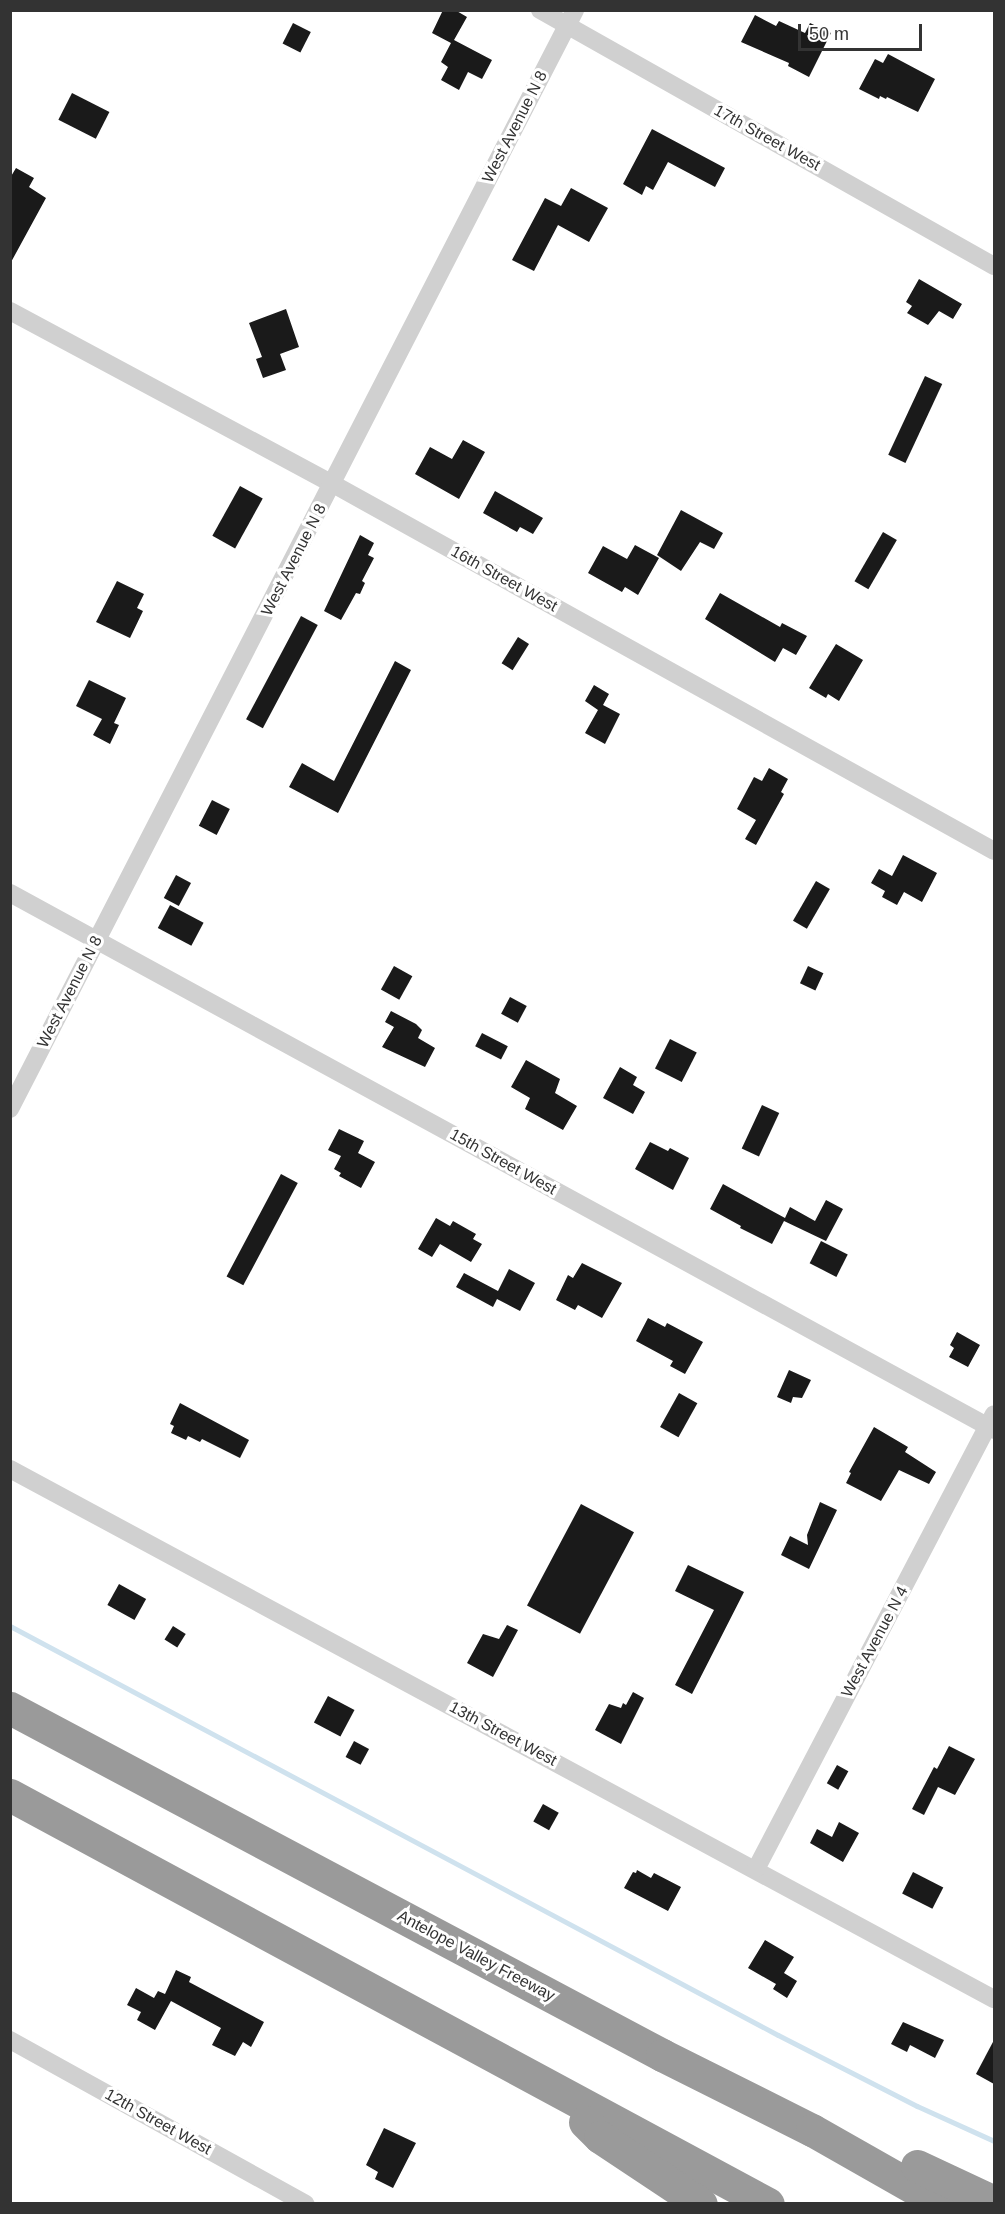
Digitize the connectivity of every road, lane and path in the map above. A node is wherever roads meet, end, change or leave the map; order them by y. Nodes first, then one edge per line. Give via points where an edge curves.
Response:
1 (540, 10) edge
2 (571, 18) edge
3 (994, 266) edge
4 (10, 311) edge
5 (333, 484) junction
6 (994, 851) edge
7 (10, 893) edge
8 (97, 940) junction
9 (10, 1108) edge
10 (992, 1424) edge
11 (10, 1469) edge
12 (10, 1708) edge
13 (10, 1795) edge
14 (756, 1869) junction
15 (994, 1999) edge
16 (10, 2040) edge
17 (550, 2086) junction
18 (812, 2130) junction
19 (994, 2202) edge
20 (306, 2204) edge
21 (701, 2204) edge
22 (768, 2204) edge
23 (942, 2204) edge

1 - 2 street, 17th Street West
2 - 3 street, 17th Street West
2 - 5 street, West Avenue N 8
4 - 5 street, 16th Street West
5 - 6 street, 16th Street West
5 - 8 street, West Avenue N 8
7 - 8 street, 15th Street West
8 - 9 street, West Avenue N 8
8 - 10 street, 15th Street West
10 - 14 street, West Avenue N 4
11 - 14 street, 13th Street West
12 - 18 highway, Antelope Valley Freeway via 662,2055
13 - 17 highway
14 - 15 street, 13th Street West
16 - 20 street, 12th Street West
17 - 21 highway via 600,2137
17 - 22 highway
18 - 19 highway via 868,2142
18 - 23 highway, Antelope Valley Freeway

